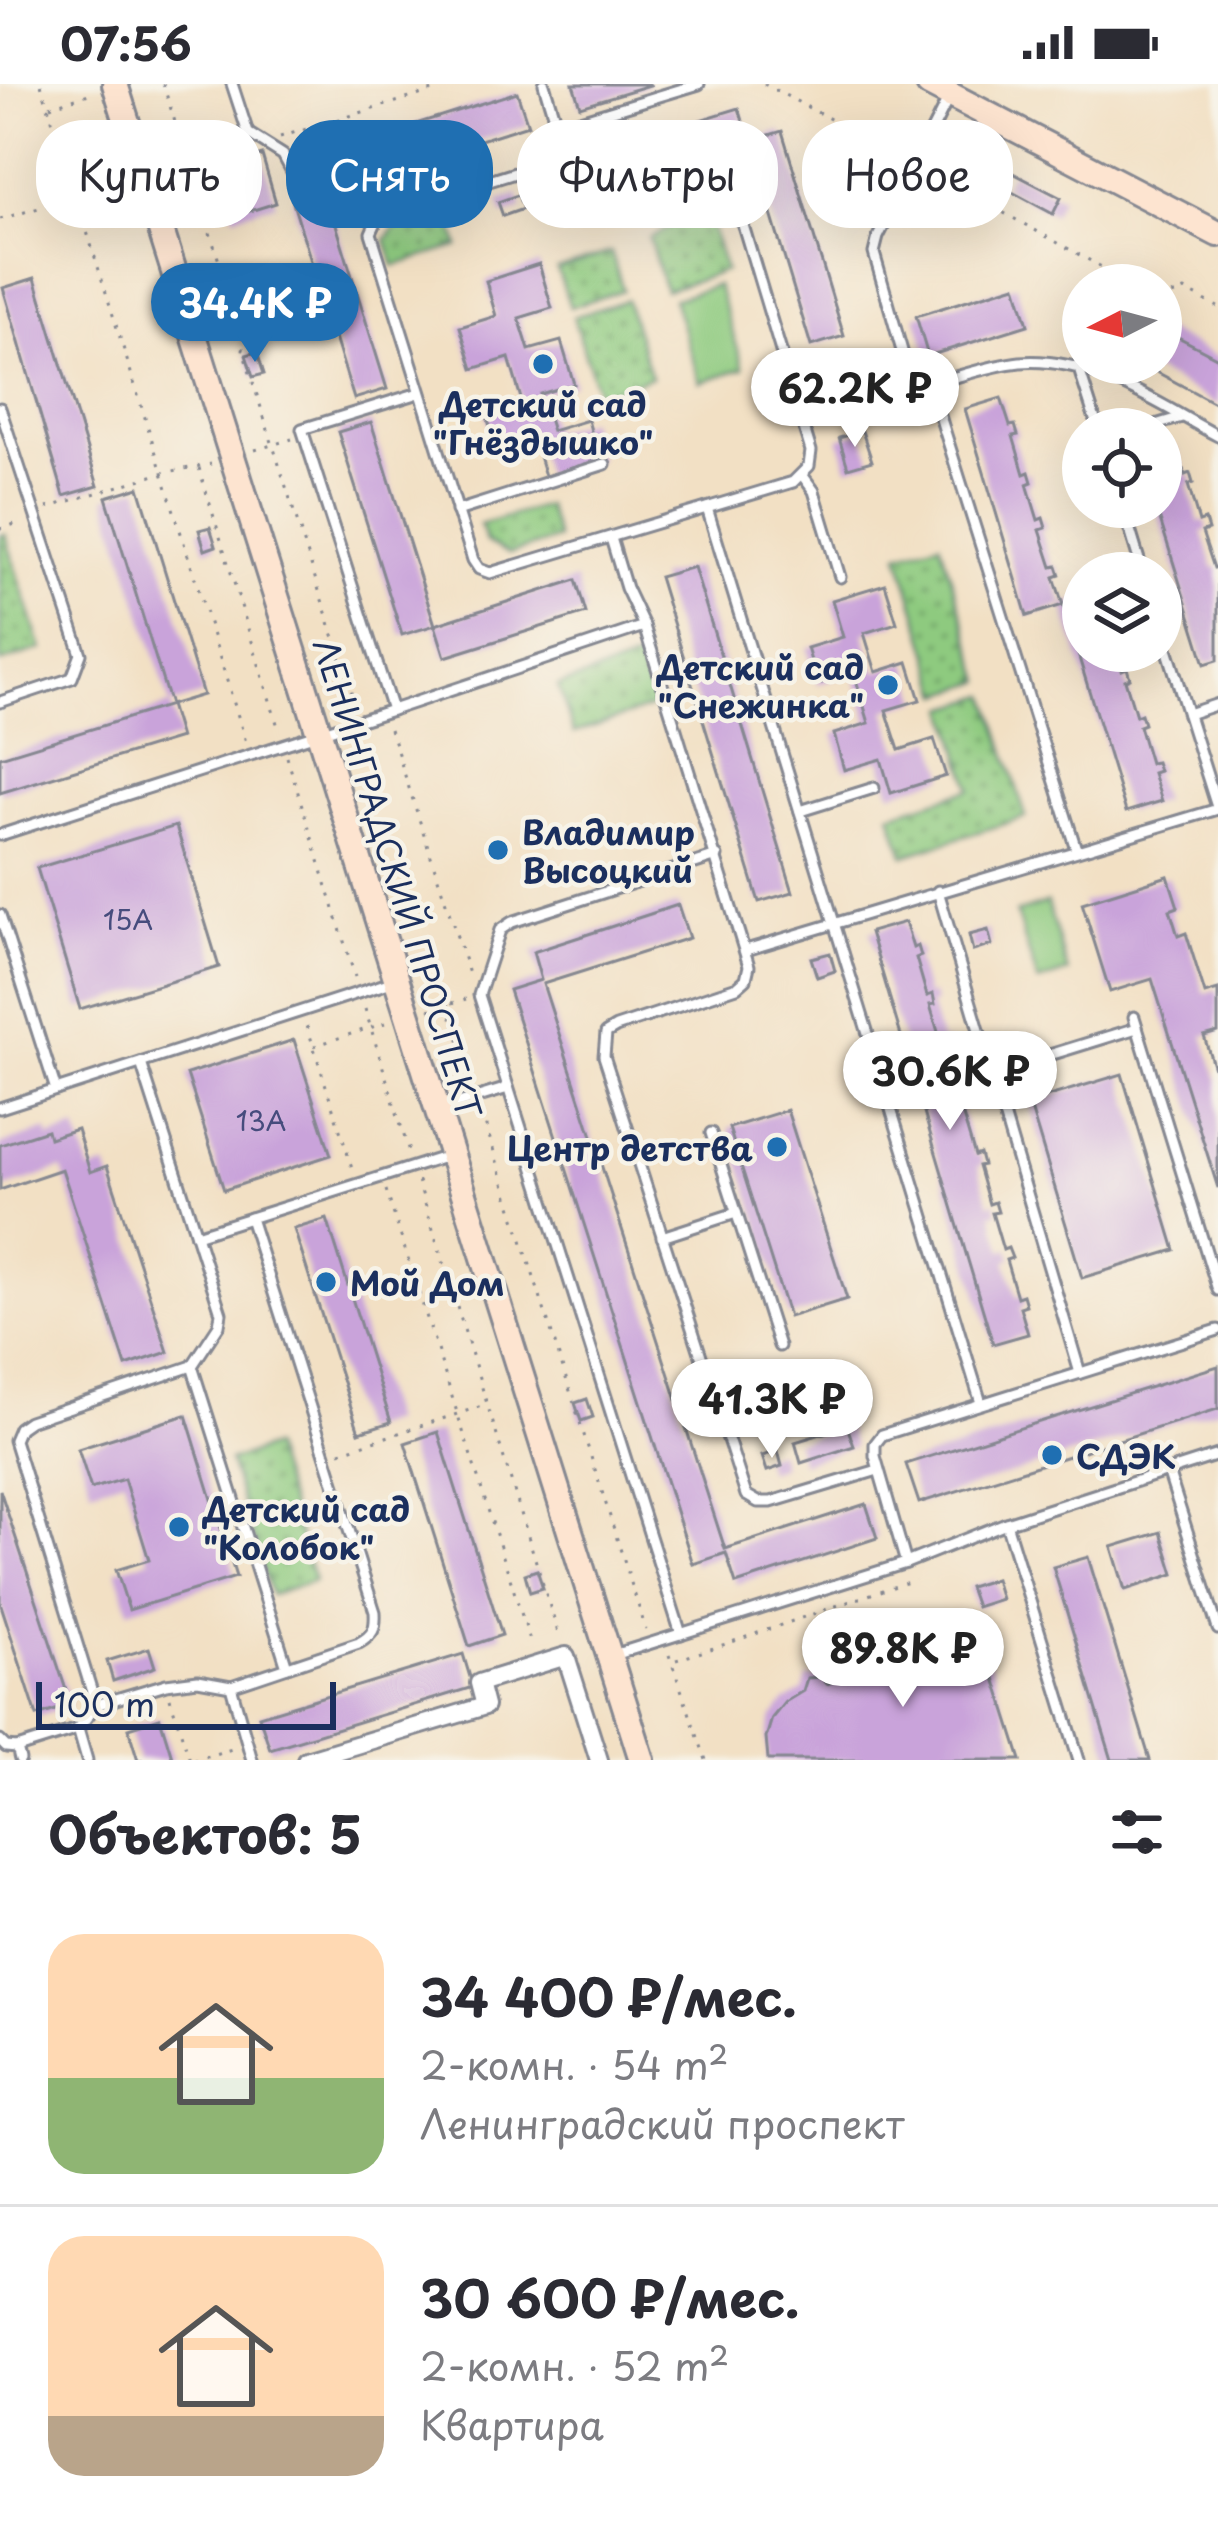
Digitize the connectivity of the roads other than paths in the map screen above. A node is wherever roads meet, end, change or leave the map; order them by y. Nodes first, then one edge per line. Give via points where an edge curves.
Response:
1 (232, 84) edge
2 (544, 84) edge
3 (699, 84) edge
4 (115, 85) edge
5 (940, 89) edge
6 (555, 120) edge
7 (583, 120) edge
8 (286, 158) edge
9 (517, 172) edge
10 (744, 228) edge
11 (1218, 234) edge
12 (1062, 367) edge
13 (908, 372) junction
14 (930, 384) junction
15 (1120, 384) edge
16 (419, 393) junction
17 (798, 406) junction
18 (0, 408) edge
19 (1165, 408) edge
20 (1182, 417) edge
21 (1218, 436) edge
22 (605, 464) dead end
23 (803, 476) junction
24 (707, 508) junction
25 (457, 511) junction
26 (611, 538) junction
27 (840, 577) dead end
28 (644, 626) junction
29 (1175, 672) edge
30 (0, 702) edge
31 (1218, 704) edge
32 (392, 710) junction
33 (1188, 713) junction
34 (320, 733) junction
35 (874, 788) dead end
36 (1217, 808) edge
37 (800, 811) junction
38 (0, 835) edge
39 (1076, 849) junction
40 (717, 856) junction
41 (938, 892) junction
42 (0, 915) edge
43 (835, 923) junction
44 (746, 950) junction
45 (397, 980) junction
46 (141, 1063) junction
47 (992, 1073) junction
48 (508, 1088) junction
49 (56, 1090) junction
50 (0, 1108) edge
51 (437, 1109) junction
52 (711, 1133) dead end
53 (452, 1155) junction
54 (736, 1213) junction
55 (250, 1218) junction
56 (196, 1235) junction
57 (662, 1237) junction
58 (1218, 1290) edge
59 (1218, 1330) edge
60 (778, 1346) dead end
61 (192, 1366) junction
62 (1080, 1373) junction
63 (981, 1403) junction
64 (1218, 1455) edge
65 (878, 1470) junction
66 (1168, 1471) junction
67 (1006, 1522) junction
68 (906, 1563) junction
69 (1218, 1629) edge
70 (681, 1634) junction
71 (610, 1656) junction
72 (287, 1667) junction
73 (231, 1686) junction
74 (96, 1706) junction
75 (78, 1729) junction
76 (0, 1741) edge
77 (19, 1754) edge
78 (88, 1760) edge
79 (252, 1760) edge
80 (306, 1760) edge
81 (599, 1760) edge
82 (642, 1760) edge
83 (1079, 1760) edge

1 - 8 lane via 243,126
2 - 6 lane
3 - 7 lane
4 - 34 main road, ЛЕНИНГРАДСКИЙ ПРОСПЕКТ
5 - 11 main road
5 - 13 lane via 874,253
9 - 16 lane via 389,212 371,233
10 - 17 lane
12 - 14 lane via 1022,362
13 - 14 lane
13 - 17 lane
14 - 39 lane
15 - 19 lane
16 - 25 lane
16 - 32 lane via 302,429
17 - 23 lane via 811,451
18 - 30 lane via 81,654 72,678
20 - 21 lane
22 - 25 lane
23 - 24 lane
23 - 27 lane
24 - 26 lane
24 - 37 lane
25 - 26 lane via 473,560 490,573
26 - 28 lane
28 - 32 lane
28 - 40 lane
29 - 33 lane
31 - 33 lane
32 - 34 lane
33 - 36 lane
34 - 38 lane
34 - 45 main road, ЛЕНИНГРАДСКИЙ ПРОСПЕКТ
35 - 37 lane
36 - 39 lane
37 - 43 lane
39 - 41 lane
40 - 44 lane
40 - 48 lane via 500,930 479,995
41 - 43 lane
41 - 47 lane
42 - 49 lane
43 - 44 lane
43 - 63 lane
44 - 57 lane via 746,980 737,987 606,1033
45 - 46 lane
45 - 51 main road, ЛЕНИНГРАДСКИЙ ПРОСПЕКТ
46 - 49 lane
46 - 56 lane
47 - 58 lane via 1136,1023
47 - 62 lane
48 - 51 lane
48 - 70 lane
49 - 50 lane
51 - 53 main road, ЛЕНИНГРАДСКИЙ ПРОСПЕКТ
52 - 54 lane
53 - 55 lane
53 - 71 main road, ЛЕНИНГРАДСКИЙ ПРОСПЕКТ
54 - 57 lane
54 - 60 lane
55 - 56 lane
55 - 72 lane via 375,1612 371,1636
56 - 61 lane via 220,1313
57 - 65 lane via 746,1495 771,1502
59 - 62 lane
61 - 72 lane
61 - 74 lane via 29,1421 14,1440
62 - 63 lane
63 - 65 lane via 881,1435
64 - 66 lane
65 - 68 lane
66 - 67 lane
66 - 69 lane
67 - 68 lane
67 - 83 lane
68 - 70 lane
70 - 71 lane
71 - 82 main road, ЛЕНИНГРАДСКИЙ ПРОСПЕКТ
72 - 73 lane
73 - 74 lane via 166,1684
73 - 79 lane
74 - 75 lane
75 - 77 lane
75 - 78 lane
76 - 77 lane
80 - 81 street via 485,1706 479,1684 566,1656

